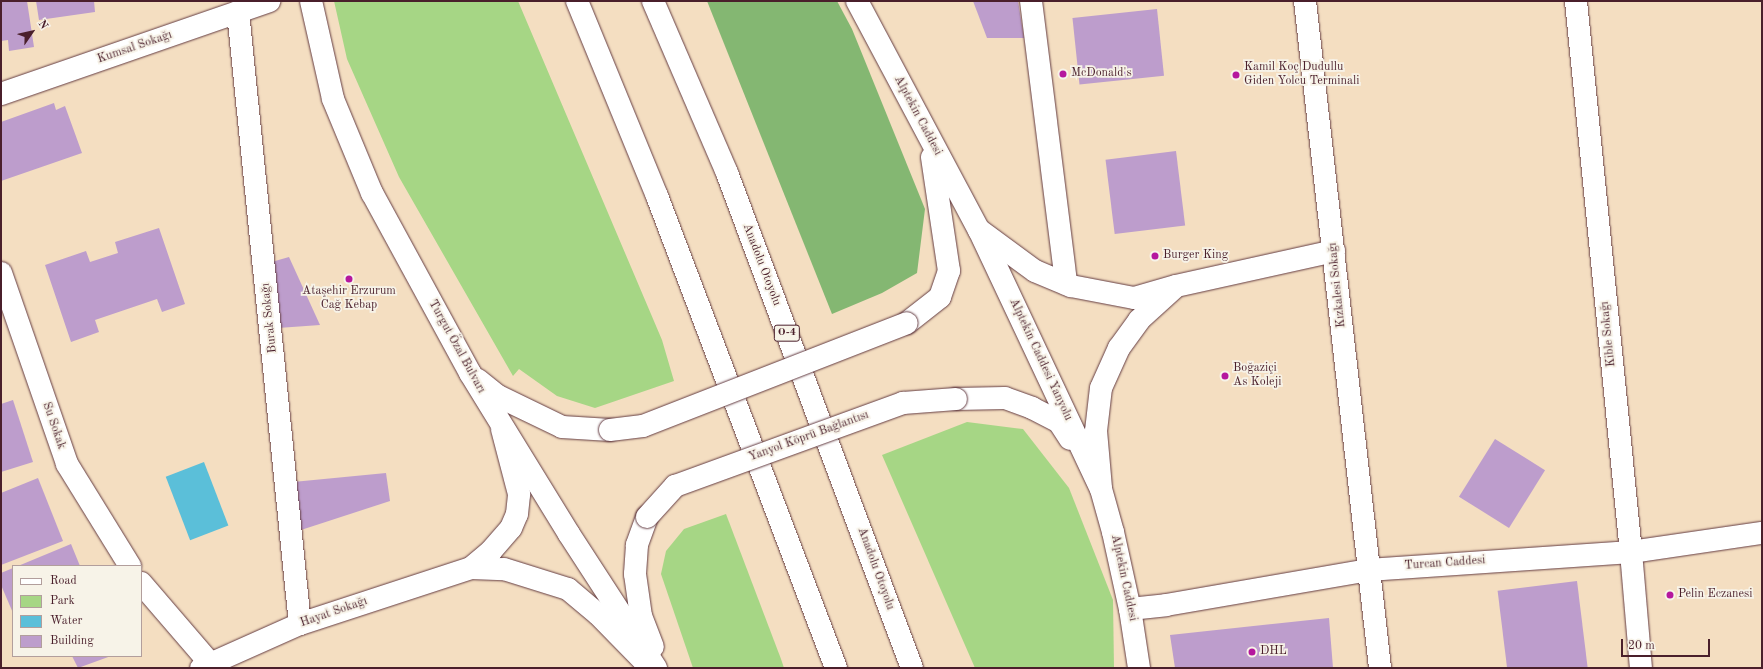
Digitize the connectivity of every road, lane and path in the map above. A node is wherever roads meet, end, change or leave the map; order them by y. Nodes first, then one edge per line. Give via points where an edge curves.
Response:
1 (269, 1) edge
2 (311, 1) edge
3 (577, 1) edge
4 (653, 1) edge
5 (856, 1) edge
6 (1031, 1) edge
7 (1305, 1) edge
8 (1576, 1) edge
9 (238, 12) junction
10 (1, 94) edge
11 (929, 140) junction
12 (979, 230) junction
13 (1334, 251) junction
14 (1, 273) edge
15 (1066, 284) junction
16 (1176, 286) junction
17 (470, 373) junction
18 (501, 424) junction
19 (1101, 490) junction
20 (1762, 533) edge
21 (1631, 552) junction
22 (129, 565) edge
23 (471, 568) junction
24 (1368, 570) junction
25 (142, 585) edge
26 (1130, 609) junction
27 (300, 624) junction
28 (209, 667) edge
29 (650, 668) edge
30 (656, 668) edge
31 (661, 668) edge
32 (836, 668) edge
33 (912, 668) edge
34 (1139, 668) edge
35 (1380, 668) edge
36 (1641, 668) edge

1 - 9 main road, Kumsal Sokağı
2 - 17 main road, Turgut Özal Bulvarı via 333,99 372,194
3 - 32 main road via 657,196
4 - 33 main road, Anadolu Otoyolu / O-4 via 727,173
5 - 11 main road, Alptekin Caddesi
6 - 15 main road
7 - 13 main road, Kızkalesi Sokağı
8 - 21 main road, Kible Sokağı
9 - 10 main road, Kumsal Sokağı
9 - 27 main road, Burak Sokağı
11 - 12 main road, Alptekin Caddesi
11 - 17 main road, bridge via 949,271 940,297 907,323 644,426 610,430 562,427 498,396
12 - 15 main road via 1035,271
12 - 19 main road, Alptekin Caddesi Yanyolu
13 - 16 main road
13 - 24 main road, Kızkalesi Sokağı
14 - 22 main road, Su Sokak via 67,464
15 - 16 main road via 1134,298
16 - 19 main road via 1139,320 1119,348 1101,388 1096,431
17 - 18 main road, Turgut Özal Bulvarı
18 - 23 main road via 519,494 517,514 511,528 496,546
18 - 30 main road, Turgut Özal Bulvarı
19 - 26 main road, Alptekin Caddesi
19 - 31 main road, Yanyol Köprü Bağlantısı, bridge via 1059,422 1005,398 902,403 675,486 647,516 637,545 635,574 642,616
20 - 21 main road, Turcan Caddesi
21 - 24 main road, Turcan Caddesi
21 - 36 main road, Kible Sokağı
23 - 27 main road, Hayat Sokağı
23 - 29 main road via 504,569 568,589 598,614
24 - 26 main road, Turcan Caddesi
24 - 35 main road, Kızkalesi Sokağı
25 - 28 main road
26 - 34 main road, Alptekin Caddesi
27 - 28 main road, Hayat Sokağı

